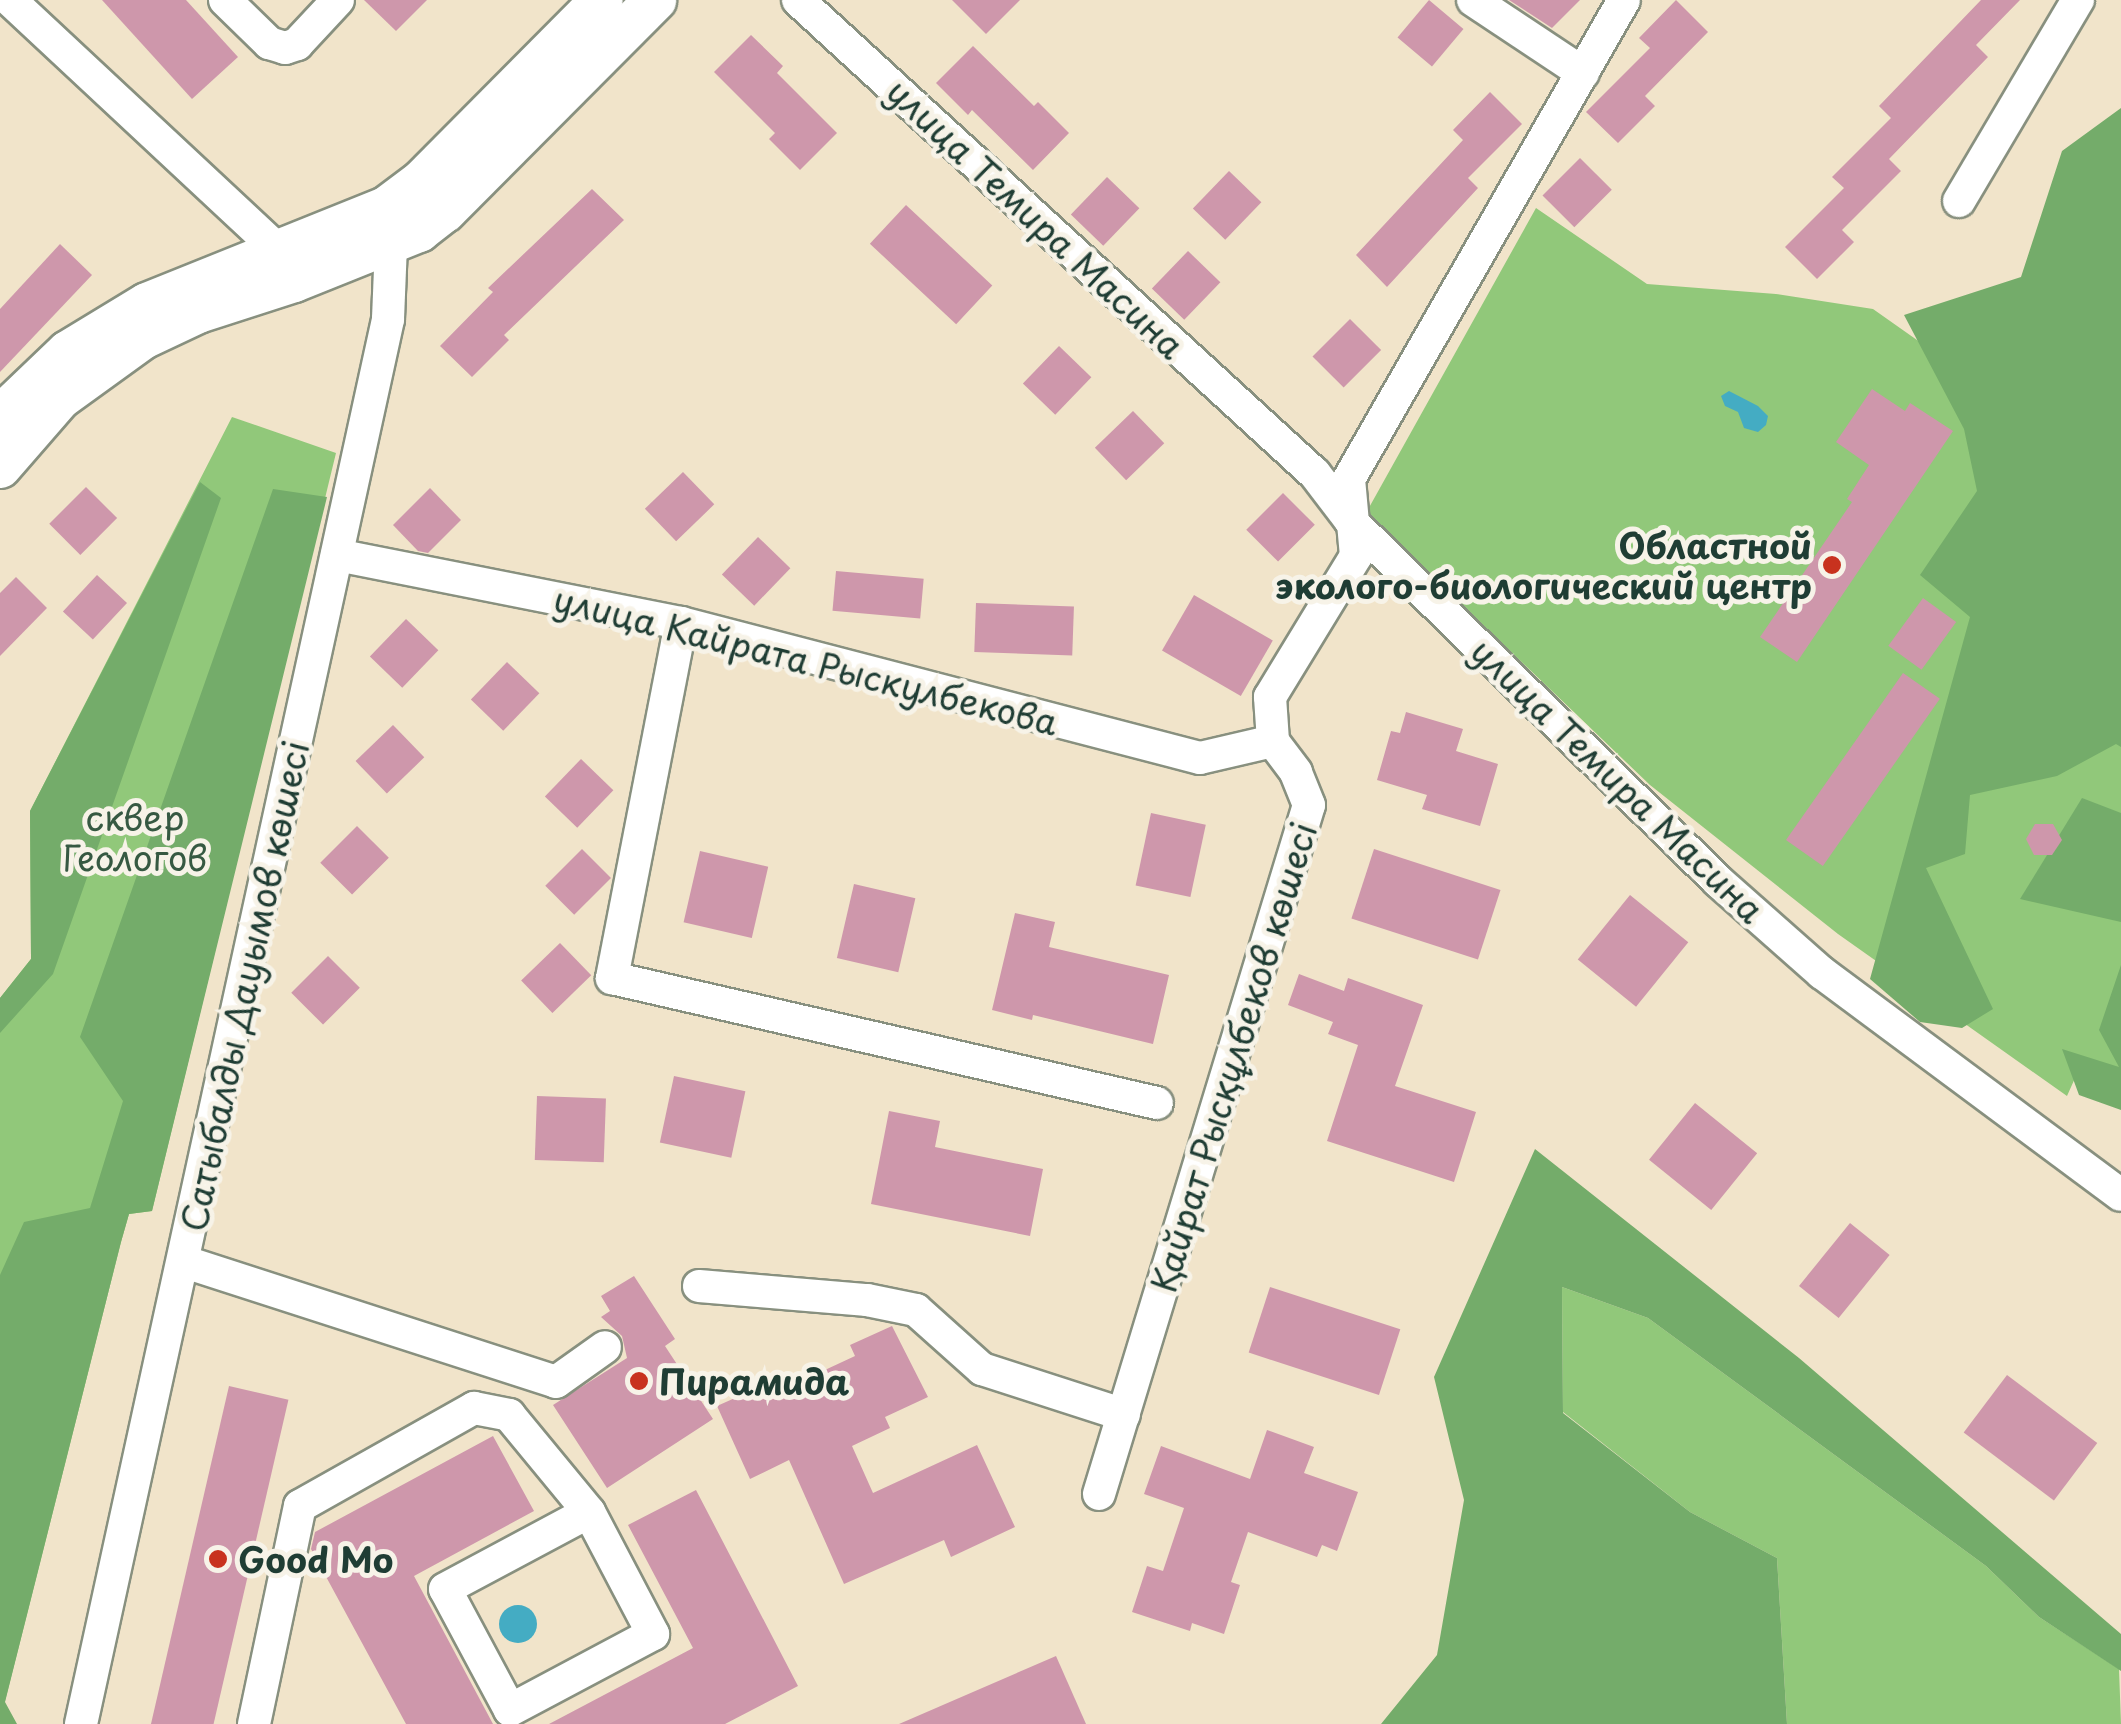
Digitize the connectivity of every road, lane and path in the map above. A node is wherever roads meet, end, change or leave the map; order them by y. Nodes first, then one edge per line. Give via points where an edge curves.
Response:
1 (225, 0) edge
2 (338, 0) edge
3 (602, 0) edge
4 (655, 0) edge
5 (798, 0) edge
6 (1473, 0) edge
7 (1624, 0) edge
8 (2078, 0) edge
9 (21, 4) edge
10 (1583, 73) junction
11 (1959, 201) dead end
12 (391, 245) junction
13 (287, 266) junction
14 (107, 342) junction
15 (0, 416) edge
16 (0, 468) edge
17 (1350, 520) junction
18 (337, 555) junction
19 (681, 623) junction
20 (1273, 741) junction
21 (1157, 1104) dead end
22 (2121, 1195) edge
23 (185, 1262) junction
24 (699, 1286) dead end
25 (605, 1347) dead end
26 (1124, 1415) junction
27 (1099, 1494) dead end
28 (589, 1512) junction
29 (81, 1724) edge
30 (254, 1724) edge

1 - 2 street via 269,43 285,48 297,44
3 - 13 main road via 404,195
4 - 12 main road via 444,211
5 - 17 street, улица Темира Масина via 1315,474
6 - 10 street
7 - 10 street
8 - 11 street
9 - 13 street
10 - 17 street via 1349,479
12 - 13 main road
12 - 18 street, Сатыбалды Дауымов көшесі via 388,319
13 - 14 main road via 191,283
14 - 15 main road via 46,370
14 - 16 main road
17 - 20 street via 1356,556 1270,697
17 - 22 street, улица Темира Масина via 1822,973
18 - 19 street, улица Кайрата Рыскулбекова
18 - 23 street, Сатыбалды Дауымов көшесі
19 - 20 street, улица Кайрата Рыскулбекова via 1200,758
19 - 21 street via 612,978
20 - 26 street, Қайрат Рысқұлбеков көшесі via 1309,805
23 - 25 street via 556,1382
23 - 29 street, Сатыбалды Дауымов көшесі
24 - 26 street via 916,1310 982,1369
26 - 27 street, Қайрат Рысқұлбеков көшесі
28 - 28 street via 653,1634 510,1710 445,1589
28 - 30 street via 510,1415 474,1408 300,1506

